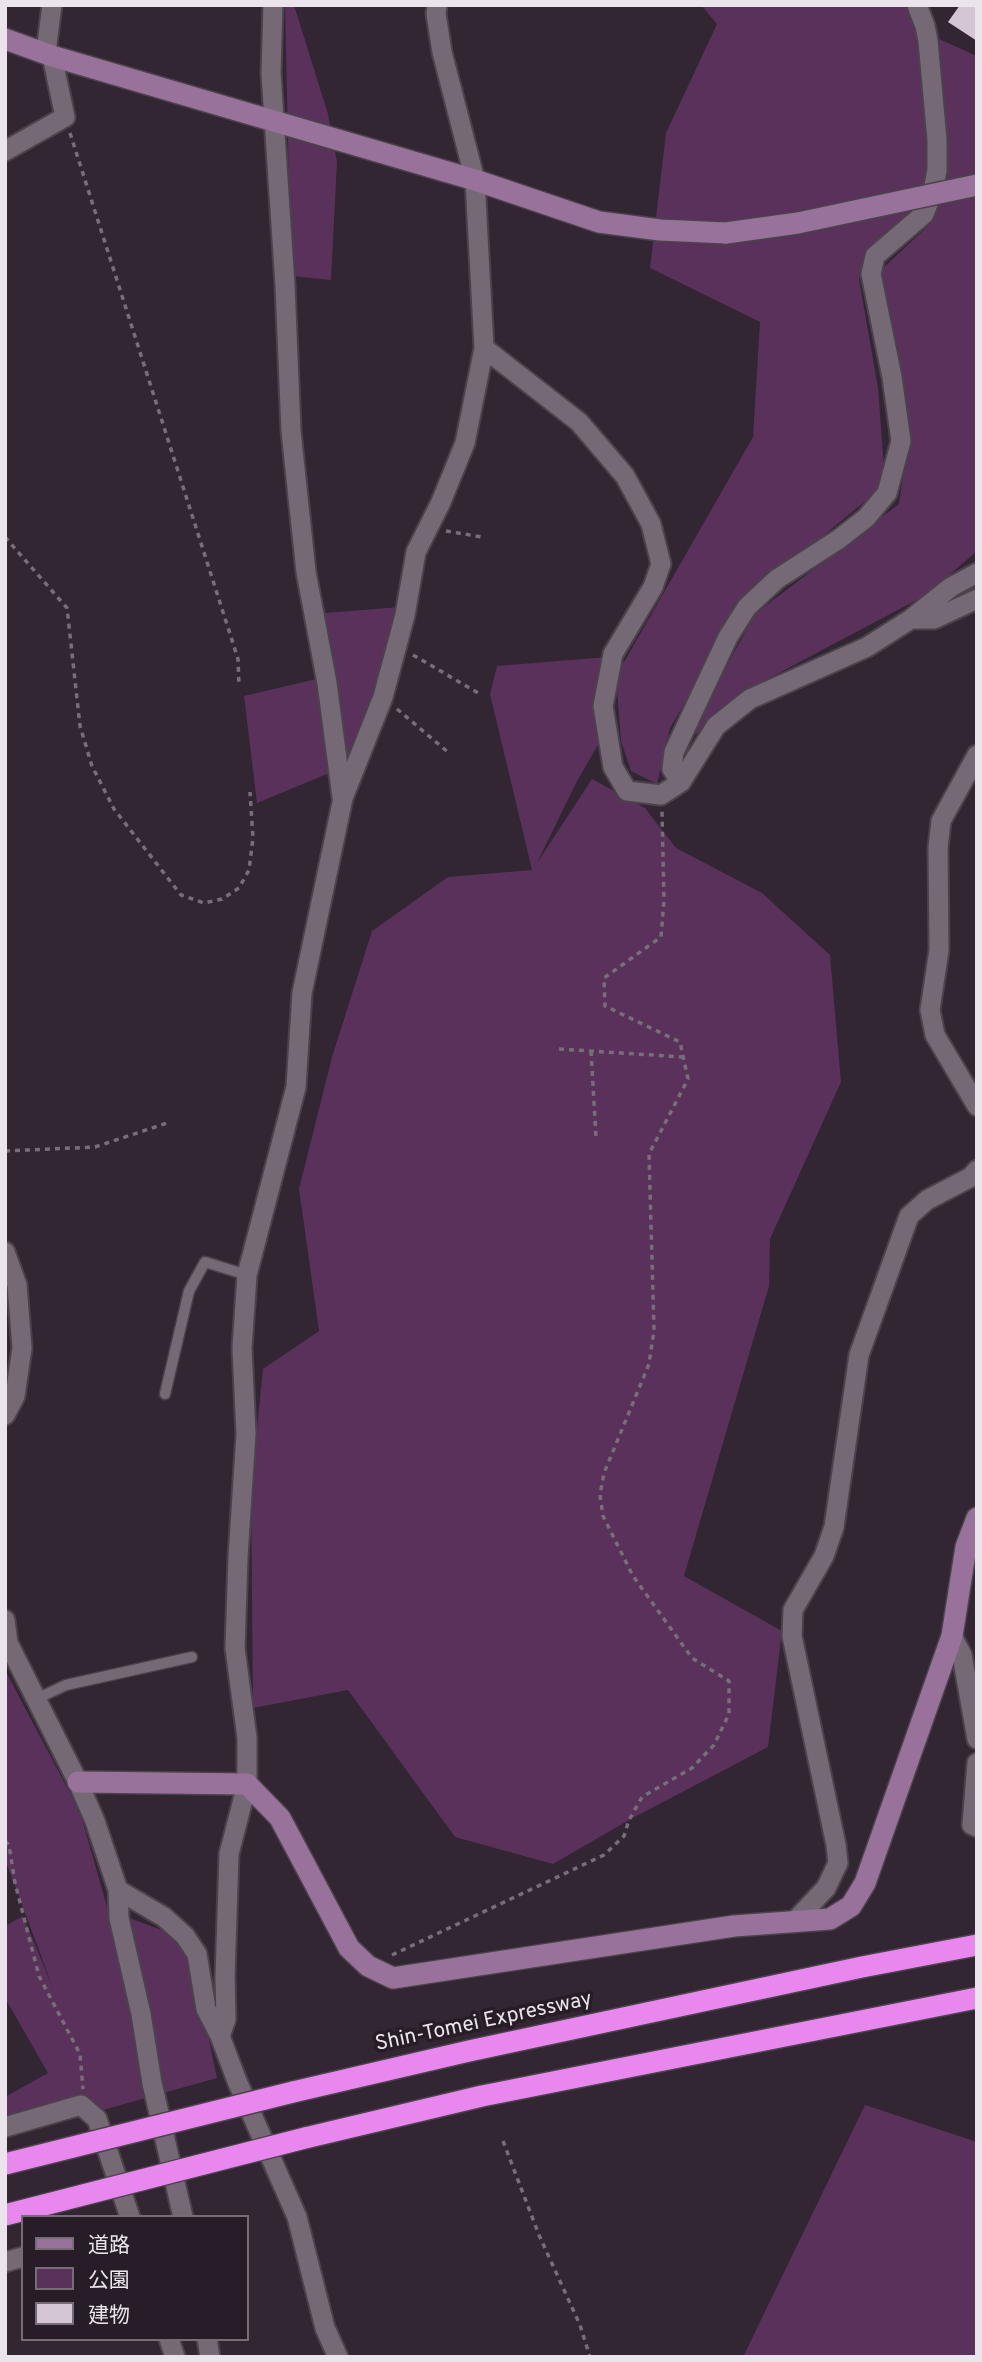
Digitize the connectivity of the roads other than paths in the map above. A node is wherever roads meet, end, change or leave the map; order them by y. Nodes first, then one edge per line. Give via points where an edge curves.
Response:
1 (52, 5) edge
2 (273, 5) edge
3 (438, 5) edge
4 (917, 5) edge
5 (5, 39) edge
6 (49, 54) junction
7 (275, 122) junction
8 (5, 151) edge
9 (475, 180) junction
10 (977, 185) edge
11 (484, 348) junction
12 (977, 573) edge
13 (977, 599) edge
14 (911, 619) junction
15 (977, 755) edge
16 (681, 782) junction
17 (343, 798) junction
18 (977, 1106) edge
19 (977, 1170) edge
20 (5, 1252) edge
21 (247, 1275) junction
22 (165, 1394) dead end
23 (5, 1415) edge
24 (977, 1518) edge
25 (5, 1620) edge
26 (952, 1636) junction
27 (192, 1657) dead end
28 (36, 1699) junction
29 (977, 1739) edge
30 (977, 1763) edge
31 (78, 1782) junction
32 (247, 1784) junction
33 (977, 1827) edge
34 (118, 1890) junction
35 (794, 1922) junction
36 (977, 1945) edge
37 (977, 1998) edge
38 (220, 2036) junction
39 (5, 2127) edge
40 (5, 2164) edge
41 (5, 2215) edge
42 (129, 2215) edge
43 (183, 2215) edge
44 (338, 2357) edge

1 - 6 street
2 - 7 street
3 - 9 street via 442,52
4 - 16 street via 928,41 937,170 924,214 875,256 871,274 901,441 887,493 866,519 777,579 747,607 674,752 672,769
5 - 6 street
6 - 7 street
6 - 8 street via 65,117
7 - 9 street
7 - 17 street via 290,431 306,572
9 - 10 street, bridge via 599,222 726,233 798,223
9 - 11 street
11 - 16 street via 579,422 625,476 651,524 661,564 653,587 613,654 603,706 613,767 627,791 661,795
11 - 17 street via 465,443 416,552 383,697
12 - 14 street via 950,587
13 - 14 street via 934,619
14 - 16 street via 867,647 750,699 716,726
15 - 18 street via 941,821 939,950 930,1010 934,1035
17 - 21 street via 302,993 296,1087
19 - 35 street via 909,1216 859,1355 834,1527 824,1556 793,1610 792,1636 838,1863 826,1888
20 - 23 street via 18,1284 22,1348 15,1396
21 - 22 lane via 205,1262 189,1291
21 - 32 street via 242,1348 246,1434 235,1648 247,1738
24 - 26 street via 959,1582
25 - 28 street via 8,1643
26 - 29 street via 962,1656
26 - 35 street via 865,1883 851,1906 830,1919
27 - 28 lane via 66,1685
28 - 31 street
30 - 33 street via 972,1825
31 - 32 street
31 - 34 street
32 - 35 street via 280,1818 349,1948 369,1966 393,1978 734,1926
32 - 38 street via 229,1854 226,2019
34 - 38 street via 164,1917 185,1936 197,1954 206,2009
34 - 43 street via 119,1918
36 - 40 highway, Shin-Tomei Expressway, bridge via 482,2048
37 - 41 highway, bridge via 482,2096
38 - 44 street via 297,2217 325,2328
39 - 42 street via 81,2105 97,2119

